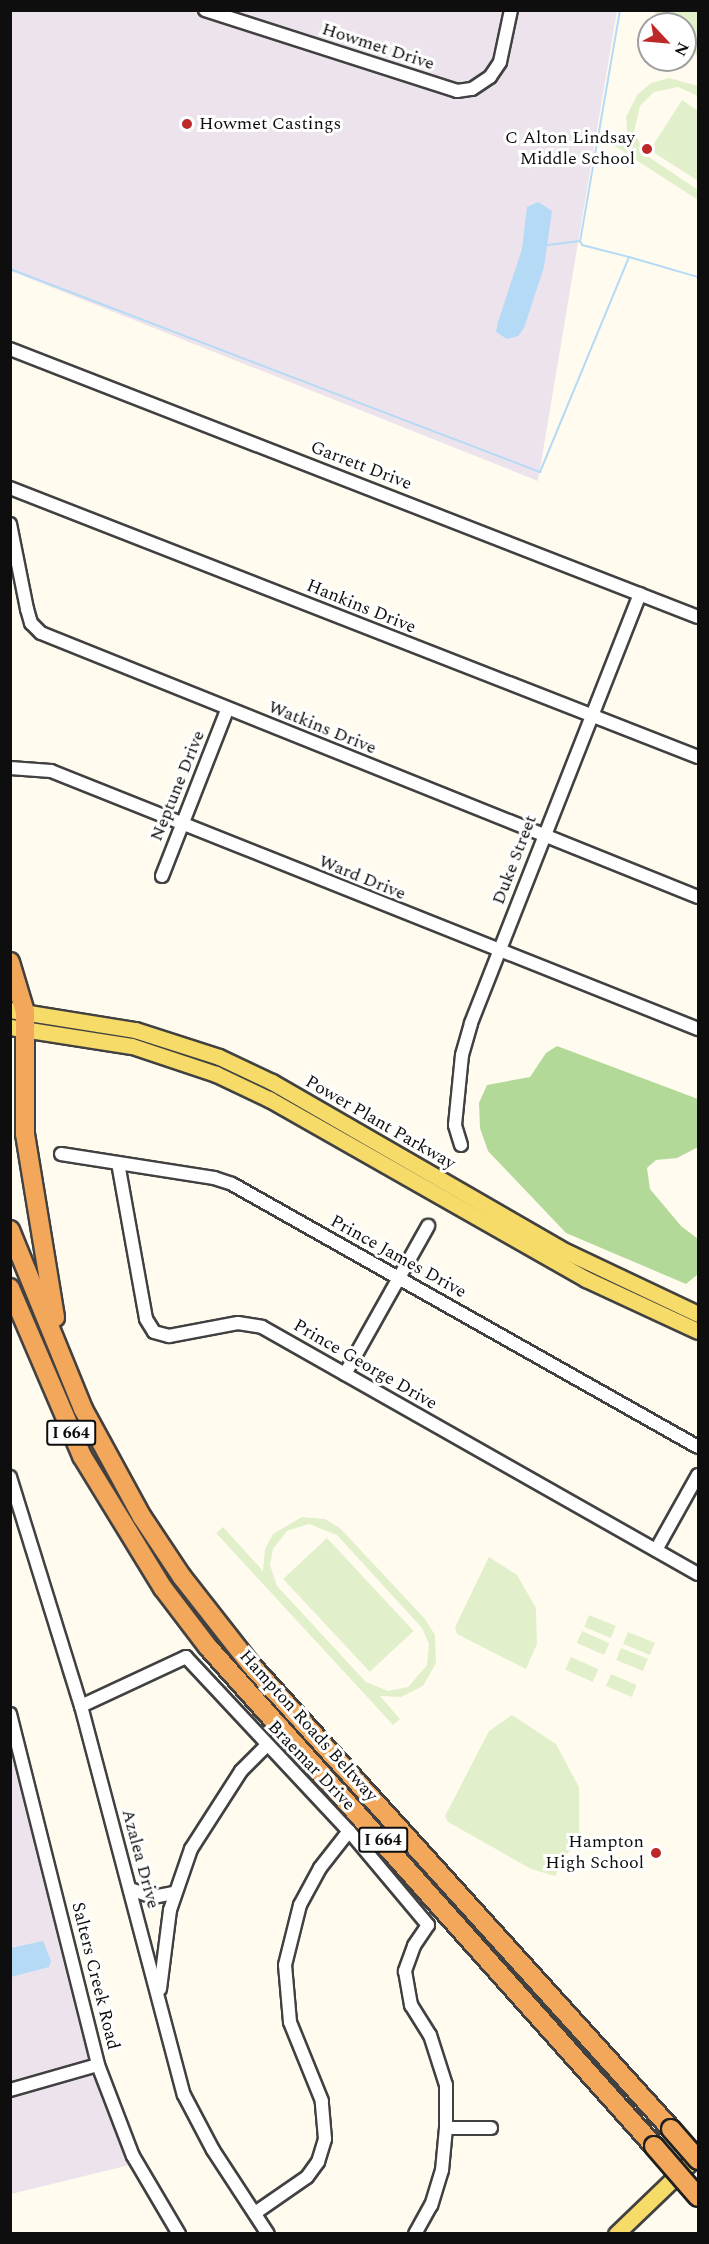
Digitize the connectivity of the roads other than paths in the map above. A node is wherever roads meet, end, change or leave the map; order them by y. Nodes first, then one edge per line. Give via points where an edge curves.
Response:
1 (205, 10) edge
2 (511, 10) edge
3 (224, 13) edge
4 (10, 348) edge
5 (10, 488) edge
6 (10, 524) edge
7 (640, 594) junction
8 (699, 617) edge
9 (227, 710) junction
10 (591, 717) junction
11 (699, 757) edge
12 (10, 768) edge
13 (181, 825) junction
14 (543, 836) junction
15 (162, 876) dead end
16 (699, 897) edge
17 (499, 951) junction
18 (10, 962) edge
19 (18, 1019) edge
20 (699, 1029) edge
21 (461, 1145) dead end
22 (61, 1154) dead end
23 (118, 1163) junction
24 (428, 1226) dead end
25 (10, 1230) edge
26 (399, 1278) junction
27 (10, 1288) edge
28 (10, 1310) edge
29 (699, 1314) edge
30 (699, 1331) edge
31 (28, 1336) junction
32 (65, 1370) junction
33 (345, 1374) junction
34 (699, 1447) edge
35 (699, 1476) edge
36 (10, 1477) edge
37 (656, 1550) junction
38 (699, 1574) edge
39 (81, 1706) junction
40 (10, 1714) edge
41 (266, 1746) junction
42 (349, 1831) junction
43 (130, 1889) junction
44 (174, 1893) junction
45 (159, 1999) junction
46 (99, 2065) junction
47 (10, 2090) edge
48 (446, 2128) junction
49 (491, 2128) dead end
50 (699, 2155) edge
51 (699, 2160) edge
52 (699, 2197) edge
53 (255, 2213) junction
54 (179, 2234) edge
55 (268, 2234) edge
56 (416, 2234) edge
57 (616, 2234) edge

1 - 3 street, Howmet Drive
2 - 3 street, Howmet Drive via 500,62 490,77 472,89 445,88
4 - 7 street, Garrett Drive
5 - 10 street, Hankins Drive
6 - 9 street, Watkins Drive via 31,624 41,633
7 - 8 street, Garrett Drive
7 - 10 street, Duke Street
9 - 13 street, Neptune Drive
9 - 14 street, Watkins Drive
10 - 11 street, Hankins Drive
10 - 14 street, Duke Street
12 - 13 street, Ward Drive via 51,771
13 - 15 street, Neptune Drive
13 - 17 street, Ward Drive
14 - 16 street, Watkins Drive
14 - 17 street, Duke Street
17 - 20 street, Ward Drive
17 - 21 street, Duke Street via 462,1054 455,1125
18 - 19 highway
19 - 29 main road, Power Plant Parkway via 135,1030 219,1057 272,1082 567,1252
19 - 30 main road, Power Plant Parkway via 132,1047 216,1074 277,1104 586,1279
19 - 32 highway via 25,1134 42,1257 64,1344
22 - 23 street, Prince James Drive
23 - 26 street, Prince James Drive via 223,1180
23 - 33 street, Prince George Drive via 146,1319 154,1332 169,1335 248,1323
24 - 26 street
25 - 32 highway, Hampton Roads Beltway / I 664
26 - 33 street
26 - 34 street, Prince James Drive
27 - 31 highway, Hampton Roads Beltway / I 664
28 - 31 highway
31 - 52 highway, Hampton Roads Beltway / I 664, bridge via 103,1494 163,1588 208,1647
32 - 51 highway, Hampton Roads Beltway / I 664, bridge via 142,1517 227,1636
33 - 37 street, Prince George Drive
35 - 37 street
36 - 39 street, Azalea Drive
37 - 38 street, Prince George Drive
39 - 41 street, Braemar Drive via 186,1657
39 - 43 street, Azalea Drive
40 - 46 street, Salters Creek Road
41 - 42 street, Braemar Drive
41 - 44 street via 241,1771 204,1824
42 - 48 street, Braemar Drive via 428,1925 414,1946 405,1971 411,2005 430,2036 446,2085
42 - 53 street via 320,1868 300,1905 285,1965 290,2022 322,2101 326,2139 318,2162 307,2177
43 - 44 street via 153,1897
43 - 45 street, Azalea Drive
44 - 45 street
45 - 53 street, Azalea Drive via 184,2095 213,2150
46 - 47 street
46 - 54 street, Salters Creek Road via 133,2156
48 - 49 street
48 - 56 street, Braemar Drive via 442,2169 431,2205
50 - 57 main road
53 - 55 street, Azalea Drive

